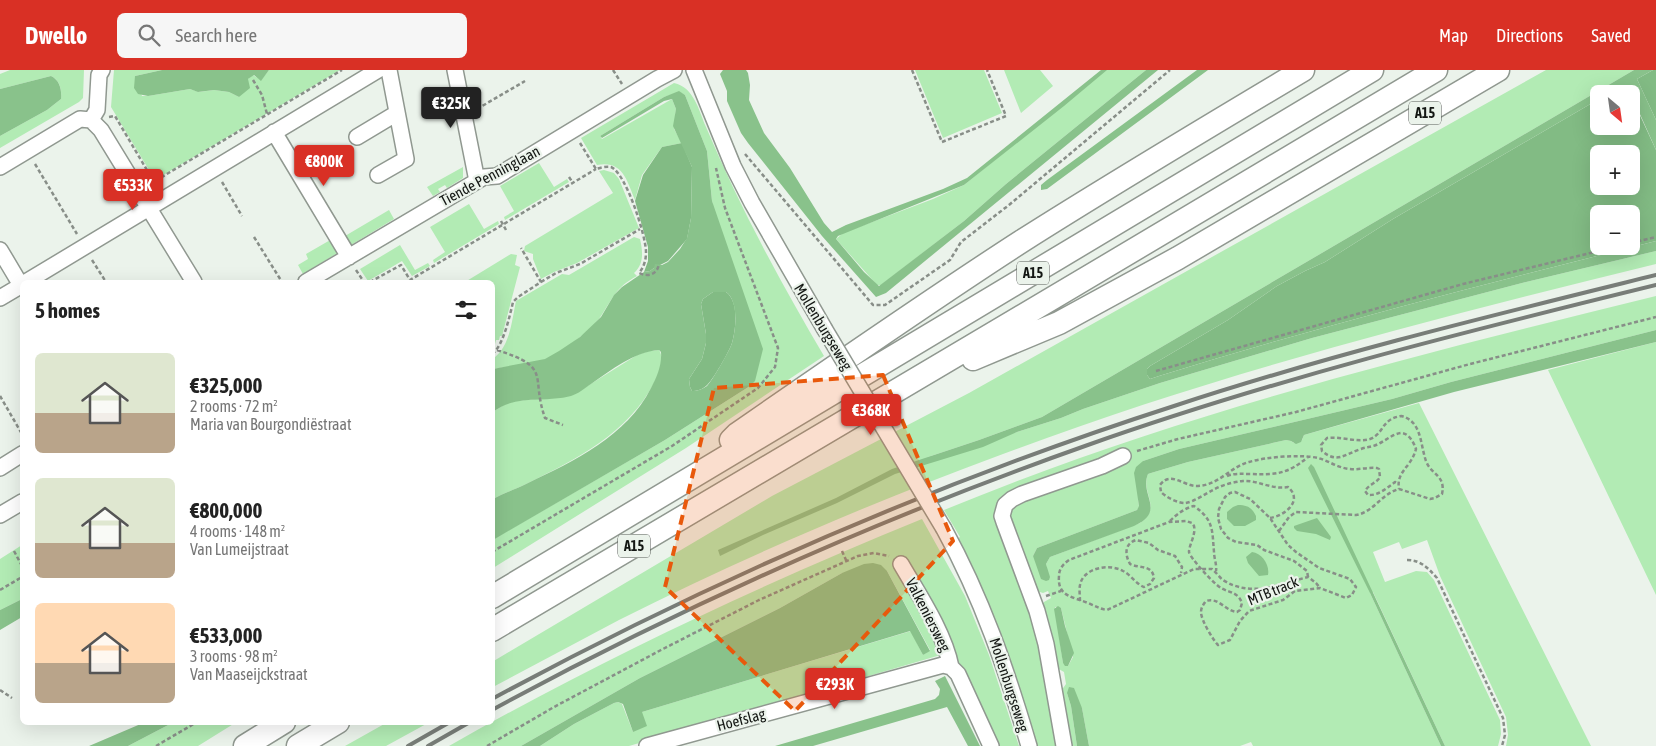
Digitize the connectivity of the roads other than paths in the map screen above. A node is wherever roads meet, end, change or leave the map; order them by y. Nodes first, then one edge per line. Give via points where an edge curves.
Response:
1 (102, 70) edge
2 (378, 70) edge
3 (389, 70) edge
4 (455, 70) edge
5 (674, 70) edge
6 (694, 70) edge
7 (1303, 70) edge
8 (1372, 70) edge
9 (1436, 70) edge
10 (1498, 70) edge
11 (397, 113) junction
12 (91, 120) junction
13 (274, 132) junction
14 (357, 137) dead end
15 (0, 166) edge
16 (378, 176) dead end
17 (477, 181) junction
18 (149, 207) junction
19 (0, 250) edge
20 (352, 263) junction
21 (20, 280) edge
22 (31, 280) edge
23 (193, 280) edge
24 (311, 280) edge
25 (20, 287) edge
26 (0, 298) edge
27 (887, 395) junction
28 (20, 455) edge
29 (1124, 456) road end
30 (0, 468) edge
31 (695, 476) junction
32 (20, 503) edge
33 (0, 515) edge
34 (901, 564) road end
35 (495, 595) edge
36 (495, 628) edge
37 (951, 667) junction
38 (279, 725) edge
39 (333, 725) edge
40 (245, 746) edge
41 (298, 746) edge
42 (647, 746) edge
43 (992, 746) edge
44 (1029, 746) edge
45 (1064, 746) edge

1 - 12 street via 97,110
2 - 13 street
3 - 11 street
4 - 17 street
5 - 17 street, Tiende Penninglaan via 497,176
6 - 44 street, Mollenburgseweg, bridge via 726,148 765,228 944,529 972,584 1010,683
7 - 31 highway, A15 via 1039,231 884,333 737,434
8 - 31 highway, A15
9 - 27 highway, A15
10 - 27 highway, A15 via 1178,258 1059,323
11 - 14 street
11 - 16 street via 406,159
12 - 15 street via 80,119
12 - 18 street
13 - 18 street
13 - 20 street
17 - 20 street, Tiende Penninglaan
18 - 22 street
18 - 23 street
19 - 21 street
20 - 24 street, Tiende Penninglaan
25 - 26 street
27 - 36 highway, A15
28 - 30 street
29 - 45 street via 1022,494 1005,505 1003,511 1046,644
31 - 35 highway, A15
32 - 33 street
34 - 37 street, Valkeniersweg via 935,625
37 - 42 street, Hoefslag via 935,667
37 - 43 street via 958,674
38 - 40 highway
39 - 41 highway

